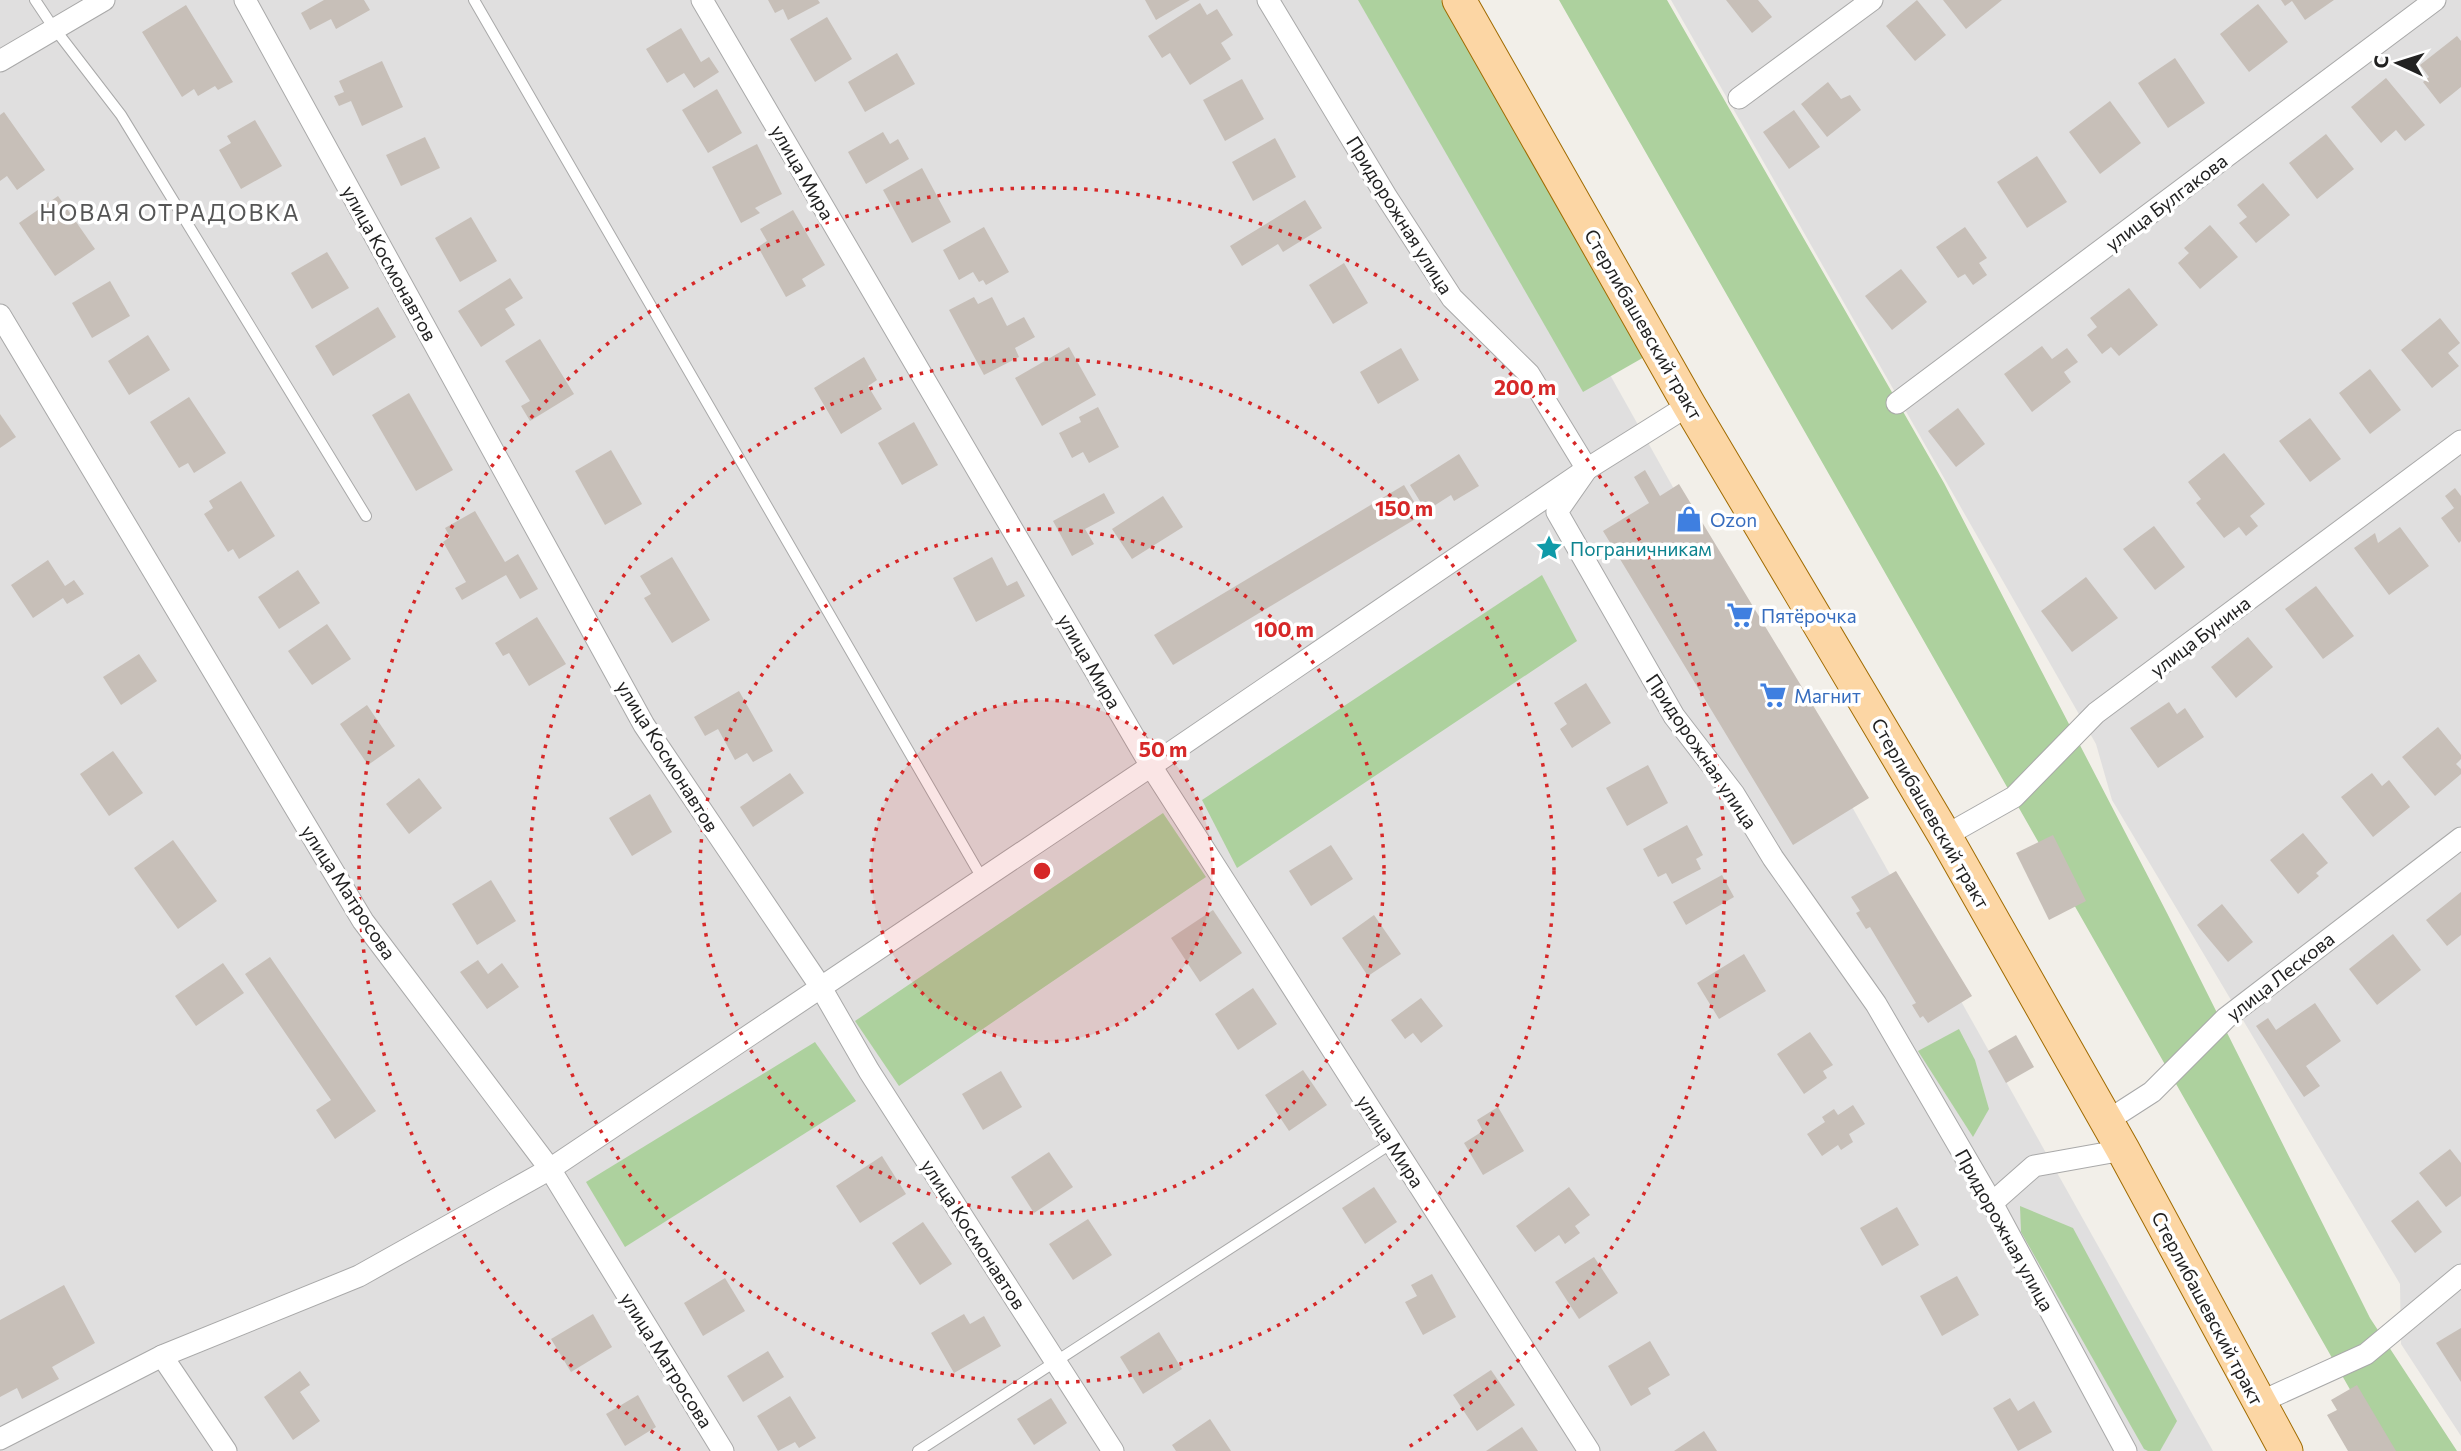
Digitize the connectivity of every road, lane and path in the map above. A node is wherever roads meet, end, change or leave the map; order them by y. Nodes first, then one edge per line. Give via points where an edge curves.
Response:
1 (34, 0) edge
2 (104, 0) edge
3 (245, 0) edge
4 (474, 0) edge
5 (702, 0) edge
6 (1268, 0) edge
7 (1459, 0) edge
8 (1872, 0) edge
9 (2435, 0) edge
10 (54, 29) junction
11 (0, 61) edge
12 (1739, 98) dead end
13 (0, 316) edge
14 (1898, 403) dead end
15 (1689, 405) junction
16 (2461, 441) edge
17 (1587, 469) junction
18 (366, 516) dead end
19 (1151, 766) junction
20 (1945, 836) junction
21 (2461, 838) edge
22 (982, 878) junction
23 (820, 986) junction
24 (2107, 1121) junction
25 (1392, 1143) junction
26 (2123, 1150) junction
27 (550, 1169) junction
28 (1992, 1203) junction
29 (2461, 1275) edge
30 (162, 1356) junction
31 (1055, 1361) junction
32 (2258, 1403) junction
33 (0, 1439) edge
34 (226, 1451) edge
35 (723, 1451) edge
36 (918, 1451) edge
37 (1113, 1451) edge
38 (1589, 1451) edge
39 (2126, 1451) edge
40 (2286, 1451) edge

1 - 10 lane
2 - 10 street
3 - 23 street, улица Космонавтов via 644,725
4 - 22 lane
5 - 19 street, улица Мира
6 - 17 street, Придорожная улица via 1452,298 1529,374
7 - 15 main road, Стерлибашевский тракт
8 - 12 street
9 - 14 street, улица Булгакова
10 - 11 street
10 - 18 lane via 121,115
13 - 27 street, улица Матросова via 363,922
15 - 17 street
15 - 20 main road, Стерлибашевский тракт
16 - 20 street, улица Бунина via 2096,713 2014,797
17 - 19 street
17 - 28 street, Придорожная улица via 1557,512 1674,716 1734,794 1773,858 1876,1004
19 - 22 street
19 - 25 street, улица Мира
20 - 24 main road, Стерлибашевский тракт
21 - 24 street, улица Лескова via 2226,1018 2152,1092
22 - 23 street
23 - 27 street
23 - 31 street, улица Космонавтов via 869,1071
24 - 26 main road, Стерлибашевский тракт
25 - 31 lane
25 - 38 street, улица Мира
26 - 28 street via 2034,1166
26 - 32 main road, Стерлибашевский тракт
27 - 30 street via 359,1276
27 - 35 street, улица Матросова
28 - 39 street, Придорожная улица
29 - 32 street via 2366,1354
30 - 33 street
30 - 34 street
31 - 36 lane
31 - 37 street, улица Космонавтов
32 - 40 main road, Стерлибашевский тракт

